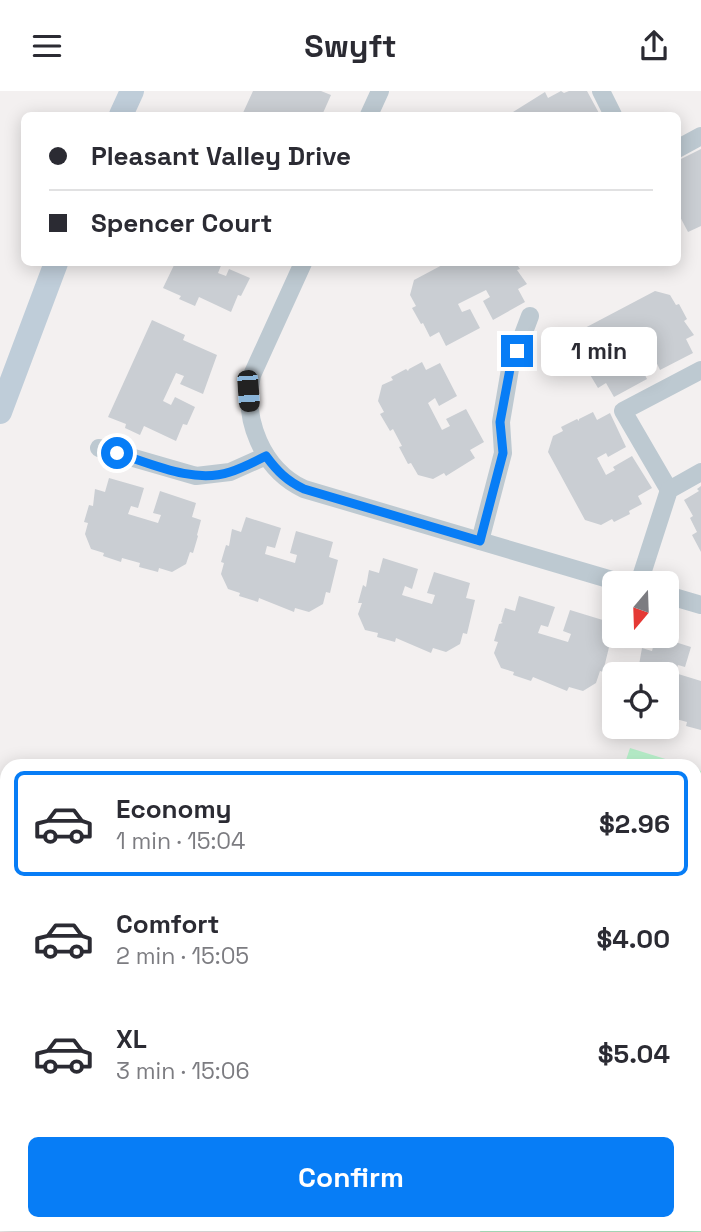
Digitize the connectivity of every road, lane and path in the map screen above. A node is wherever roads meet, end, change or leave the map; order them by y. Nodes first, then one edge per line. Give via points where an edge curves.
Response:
1 (132, 91) edge
2 (380, 91) edge
3 (601, 91) edge
4 (122, 112) edge
5 (370, 112) edge
6 (611, 112) edge
7 (701, 137) edge
8 (681, 147) edge
9 (55, 266) edge
10 (302, 266) edge
11 (530, 316) dead end
12 (701, 370) edge
13 (0, 412) edge
14 (99, 448) dead end
15 (266, 456) junction
16 (701, 472) edge
17 (669, 490) junction
18 (480, 541) junction
19 (643, 571) edge
20 (602, 577) edge
21 (679, 599) edge
22 (701, 605) edge

1 - 4 main road
2 - 5 street
3 - 6 street
7 - 8 street
9 - 13 main road
10 - 15 street via 252,375 251,421
11 - 18 street via 510,369 500,422 503,453
12 - 17 street via 623,411
14 - 15 street via 196,476 230,472
15 - 18 street via 277,471 304,489
16 - 17 street
17 - 19 street
18 - 20 street
21 - 22 street

